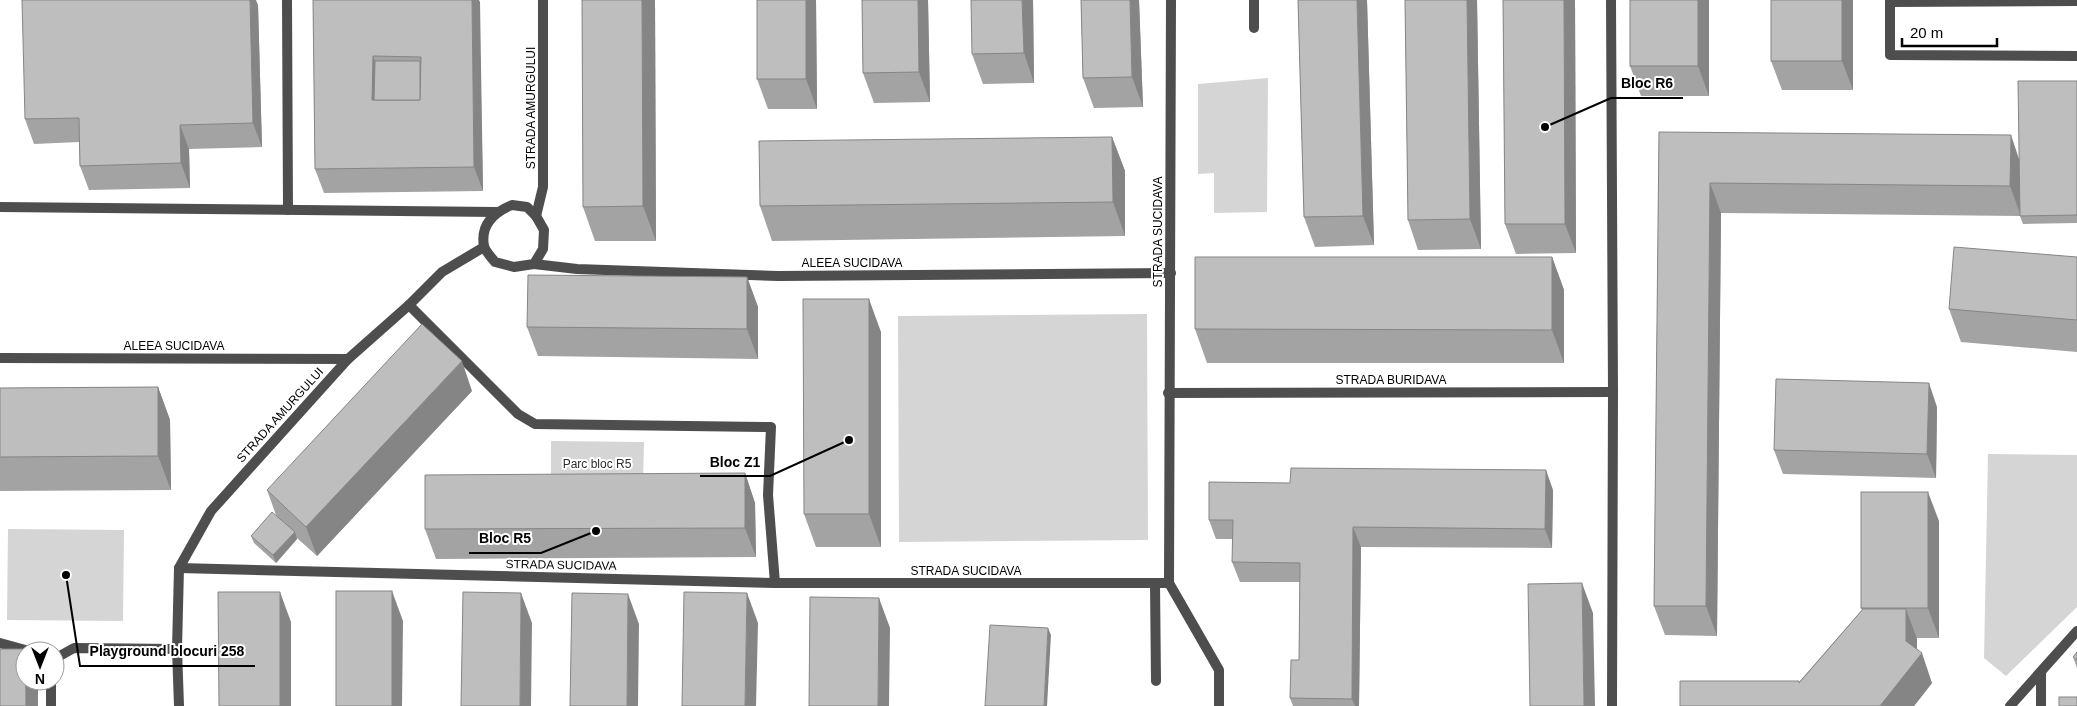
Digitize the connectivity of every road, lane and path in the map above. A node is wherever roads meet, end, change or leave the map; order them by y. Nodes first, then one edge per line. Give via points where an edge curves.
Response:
1 (287, 0) edge
2 (543, 0) edge
3 (1171, 0) edge
4 (1254, 0) edge
5 (1611, 0) edge
6 (1890, 1) edge
7 (2077, 1) edge
8 (1254, 28) dead end
9 (2077, 56) edge
10 (0, 207) edge
11 (288, 210) junction
12 (496, 212) junction
13 (536, 216) junction
14 (484, 247) junction
15 (534, 264) junction
16 (1171, 273) junction
17 (409, 305) junction
18 (0, 358) edge
19 (348, 360) junction
20 (1613, 392) junction
21 (1168, 394) junction
22 (179, 568) junction
23 (775, 583) junction
24 (1155, 584) junction
25 (1169, 584) junction
26 (2077, 631) edge
27 (0, 643) edge
28 (15, 647) edge
29 (177, 649) junction
30 (65, 653) edge
31 (2041, 673) junction
32 (1156, 681) dead end
33 (51, 691) edge
34 (51, 706) edge
35 (179, 706) edge
36 (1219, 706) edge
37 (1612, 706) edge
38 (2010, 706) edge
39 (2040, 706) edge

1 - 11 street
2 - 13 street, STRADA AMURGULUI via 543,187
3 - 16 street, STRADA SUCIDAVA
4 - 8 street
5 - 20 street
6 - 7 street
6 - 9 street via 1890,55
10 - 11 street
11 - 12 street
12 - 13 street via 512,204 527,207
12 - 14 street via 485,227
13 - 15 street via 544,230 543,249
14 - 15 street via 495,262 514,267
14 - 17 street, STRADA AMURGULUI via 442,272
15 - 16 street, ALEEA SUCIDAVA via 577,269 778,276
16 - 21 street, STRADA SUCIDAVA
17 - 19 street, STRADA AMURGULUI
17 - 23 street via 518,414 535,424 771,427 768,495
18 - 19 street, ALEEA SUCIDAVA
19 - 22 street, STRADA AMURGULUI via 211,511
20 - 21 street, STRADA BURIDAVA
20 - 37 street
21 - 25 street, STRADA SUCIDAVA
22 - 23 street, STRADA SUCIDAVA
22 - 29 street, STRADA AMURGULUI
23 - 24 street, STRADA SUCIDAVA
24 - 25 street, STRADA SUCIDAVA
24 - 32 street
25 - 36 street via 1219,670
26 - 31 street
27 - 28 street
29 - 30 street via 74,648
29 - 35 street, STRADA AMURGULUI
31 - 38 street
31 - 39 street
33 - 34 street

